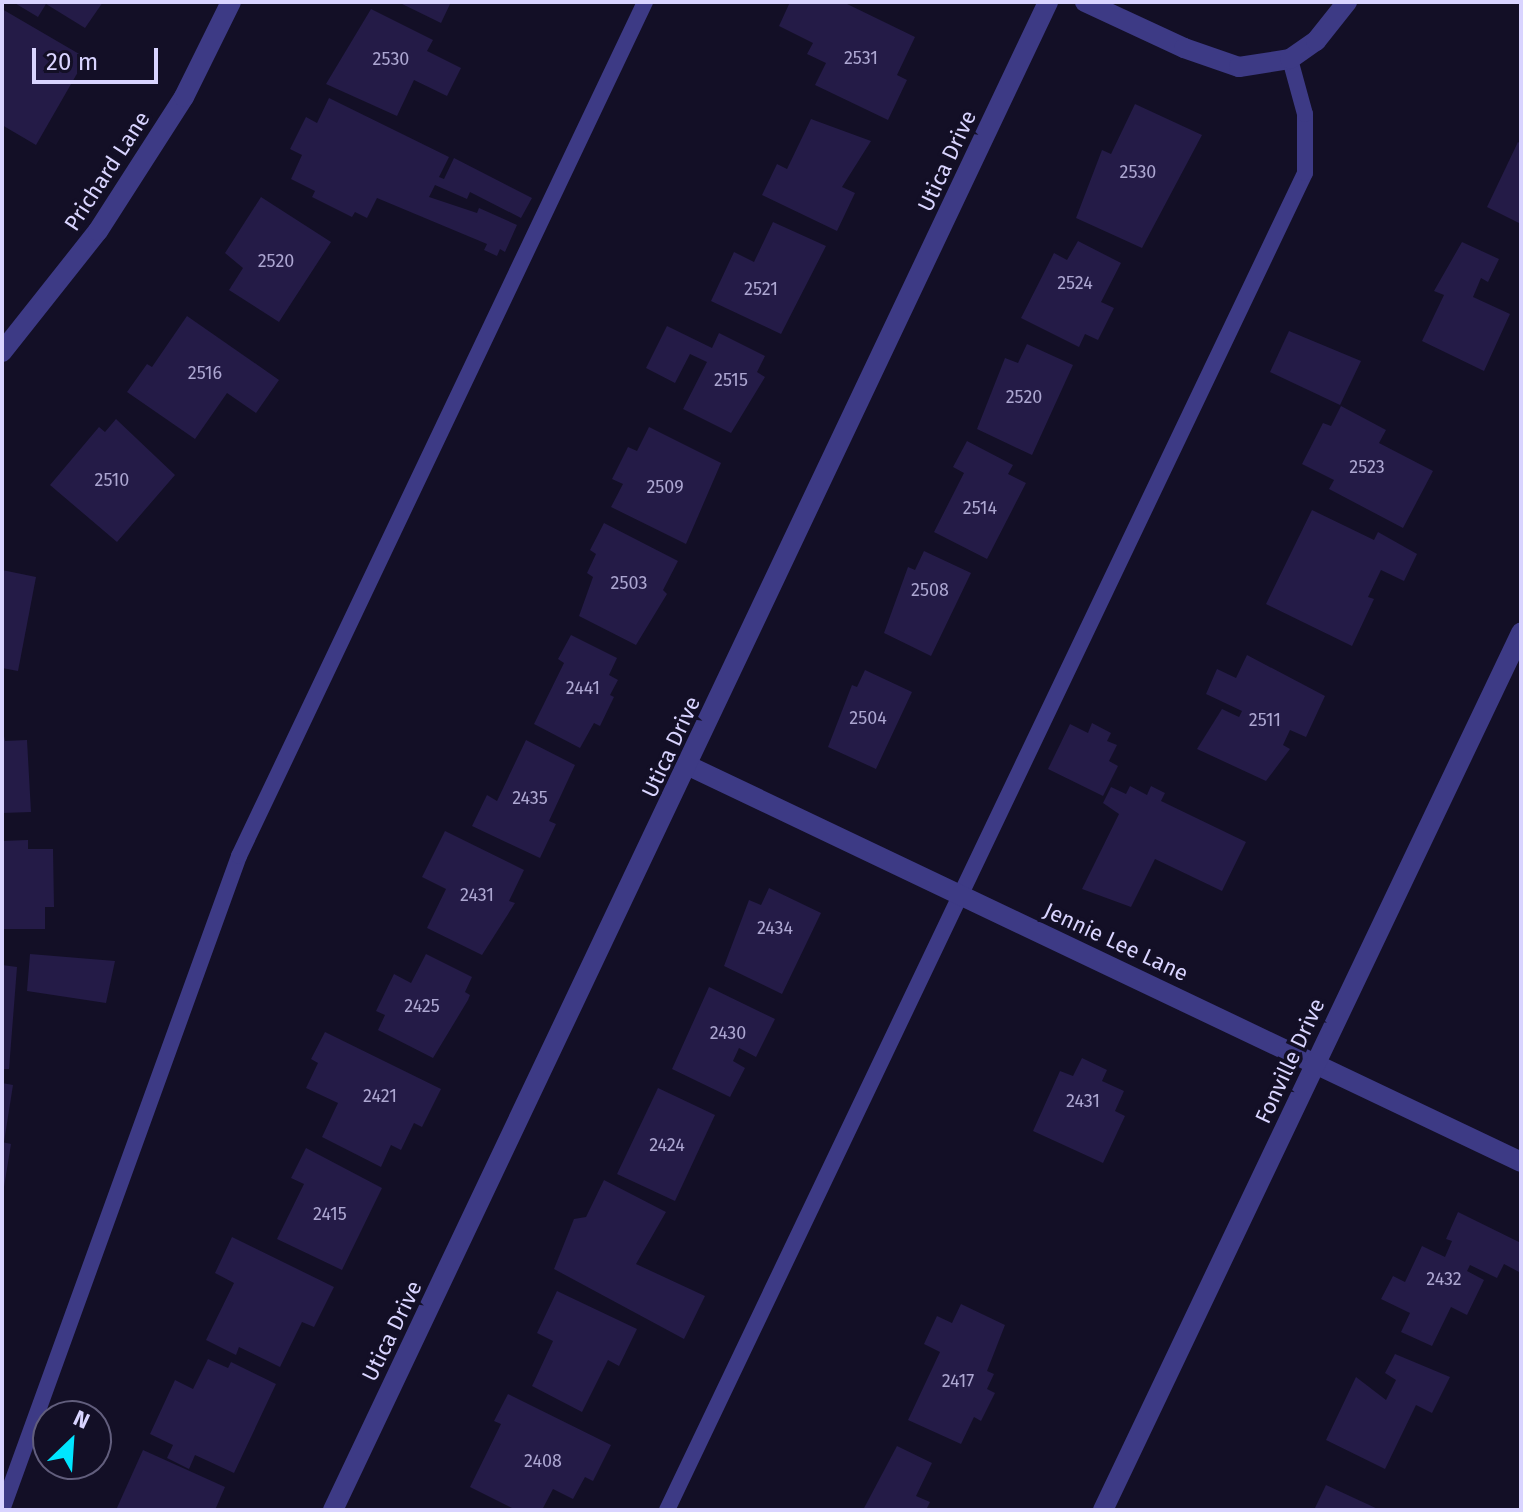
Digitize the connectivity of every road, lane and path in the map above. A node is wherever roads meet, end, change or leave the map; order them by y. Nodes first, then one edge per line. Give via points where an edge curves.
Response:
1 (231, 2) edge
2 (645, 2) edge
3 (1048, 2) edge
4 (1085, 2) edge
5 (1344, 8) edge
6 (1290, 59) junction
7 (2, 352) edge
8 (1521, 633) edge
9 (689, 766) junction
10 (958, 894) junction
11 (1316, 1063) junction
12 (1521, 1162) edge
13 (2, 1510) edge
14 (333, 1510) edge
15 (667, 1510) edge
16 (1103, 1510) edge

1 - 7 street, Prichard Lane via 184,97 98,231
2 - 13 lane via 239,856
3 - 9 street, Utica Drive
4 - 6 street via 1239,67
5 - 6 street
6 - 10 lane via 1305,114 1305,173
8 - 11 street, Fonville Drive
9 - 10 street, Jennie Lee Lane
9 - 14 street, Utica Drive
10 - 11 street, Jennie Lee Lane
10 - 15 lane
11 - 12 street, Jennie Lee Lane
11 - 16 street, Fonville Drive

